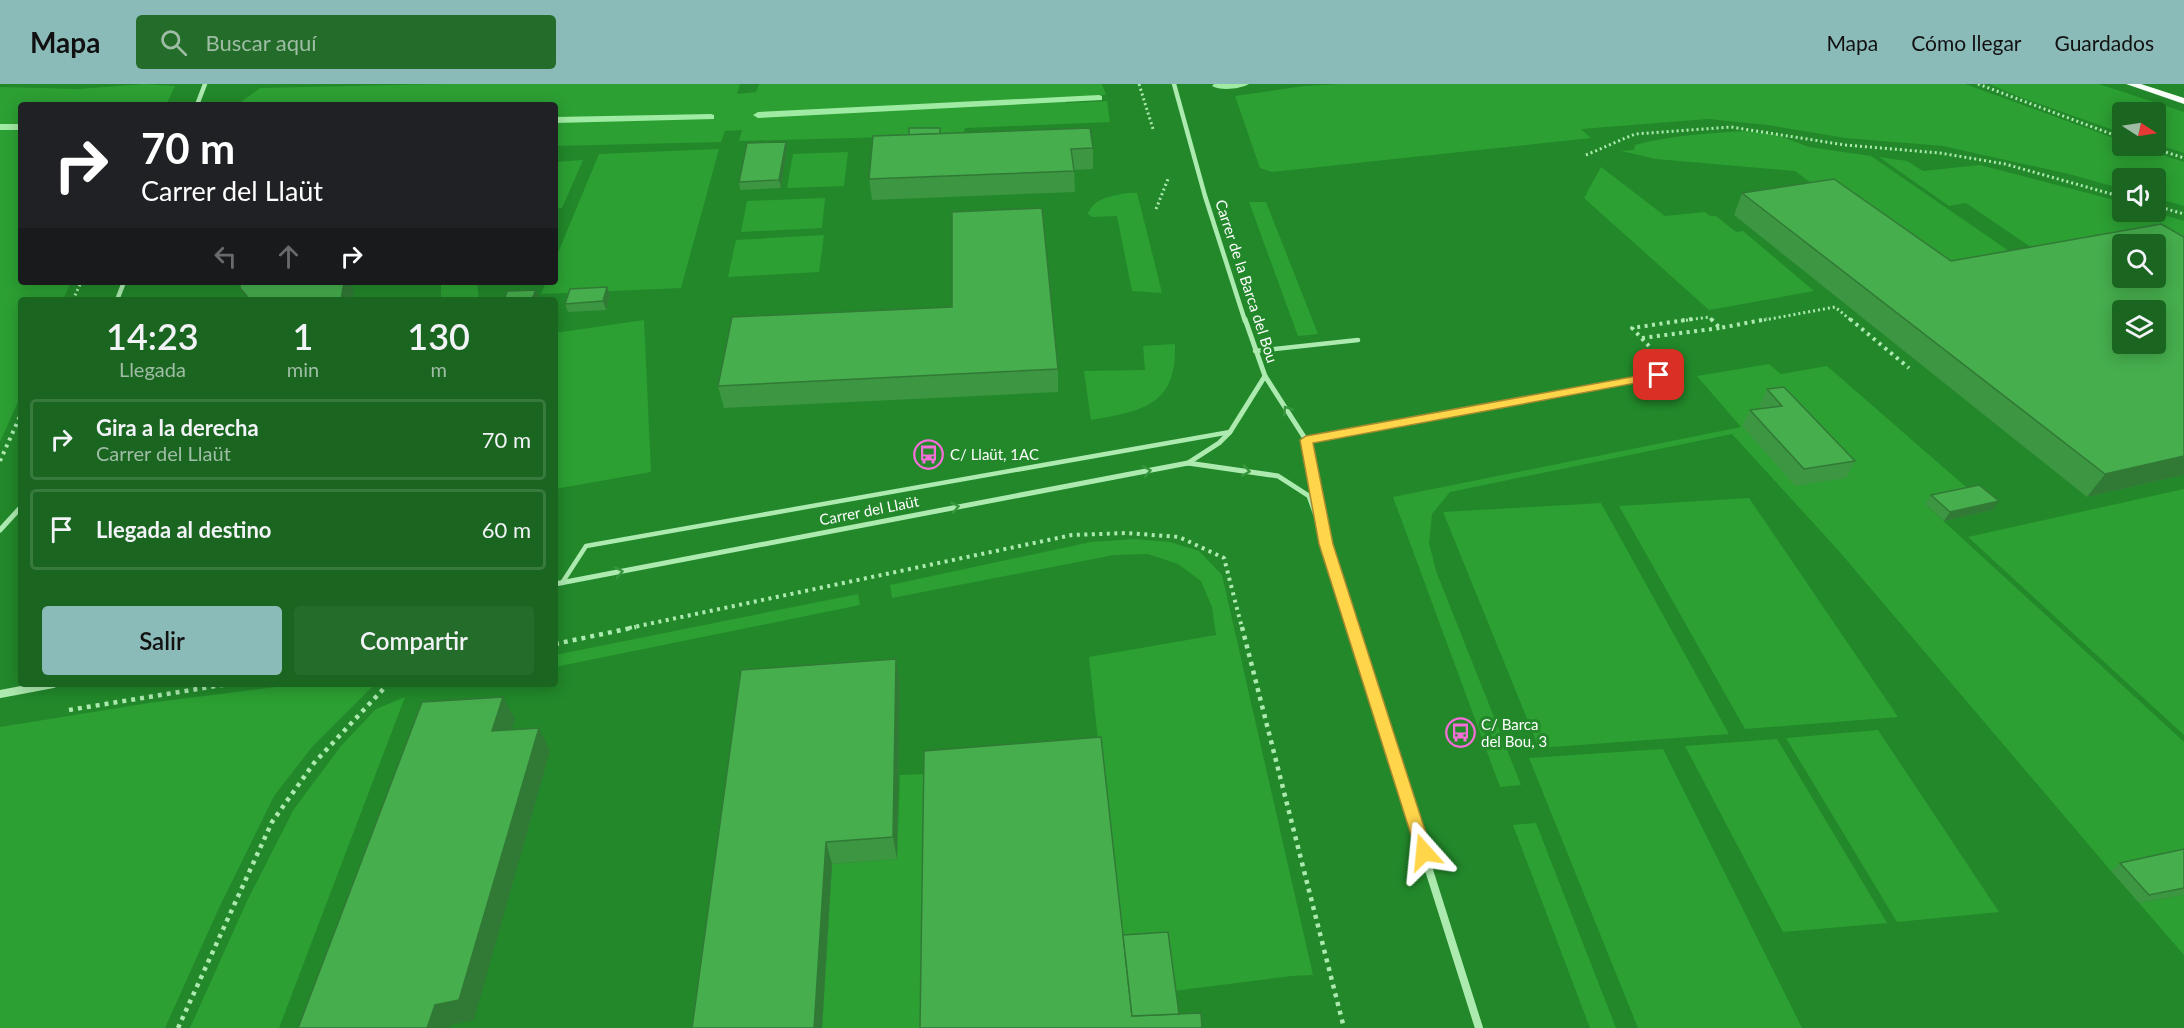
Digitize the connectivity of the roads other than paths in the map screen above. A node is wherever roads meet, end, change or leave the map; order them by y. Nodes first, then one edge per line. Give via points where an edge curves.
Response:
1 (210, 84) edge
2 (1174, 84) edge
3 (2131, 84) edge
4 (205, 85) edge
5 (2184, 101) edge
6 (198, 102) edge
7 (1358, 340) dead end
8 (1255, 351) junction
9 (1659, 375) dead end
10 (1265, 376) junction
11 (1230, 432) junction
12 (1306, 440) junction
13 (1188, 463) junction
14 (18, 510) edge
15 (0, 530) edge
16 (1326, 544) junction
17 (558, 583) edge
18 (37, 687) edge
19 (0, 694) edge
20 (1479, 1028) edge

1 - 4 street
2 - 8 street, Carrer de la Barca del Bou
3 - 5 highway
4 - 6 street
7 - 8 lane
8 - 10 street, Carrer de la Barca del Bou
9 - 12 street
10 - 11 street, Carrer del Llaüt
12 -> 10 street, Carrer de la Barca del Bou
11 - 13 street, Carrer del Llaüt
11 - 17 lane via 586,546
12 - 16 street, Carrer de la Barca del Bou
13 -> 16 street, Carrer del Llaüt via 1278,476 1309,496
17 -> 13 street, Carrer del Llaüt
14 - 15 street
16 - 20 street, Carrer de la Barca del Bou
18 - 19 street

